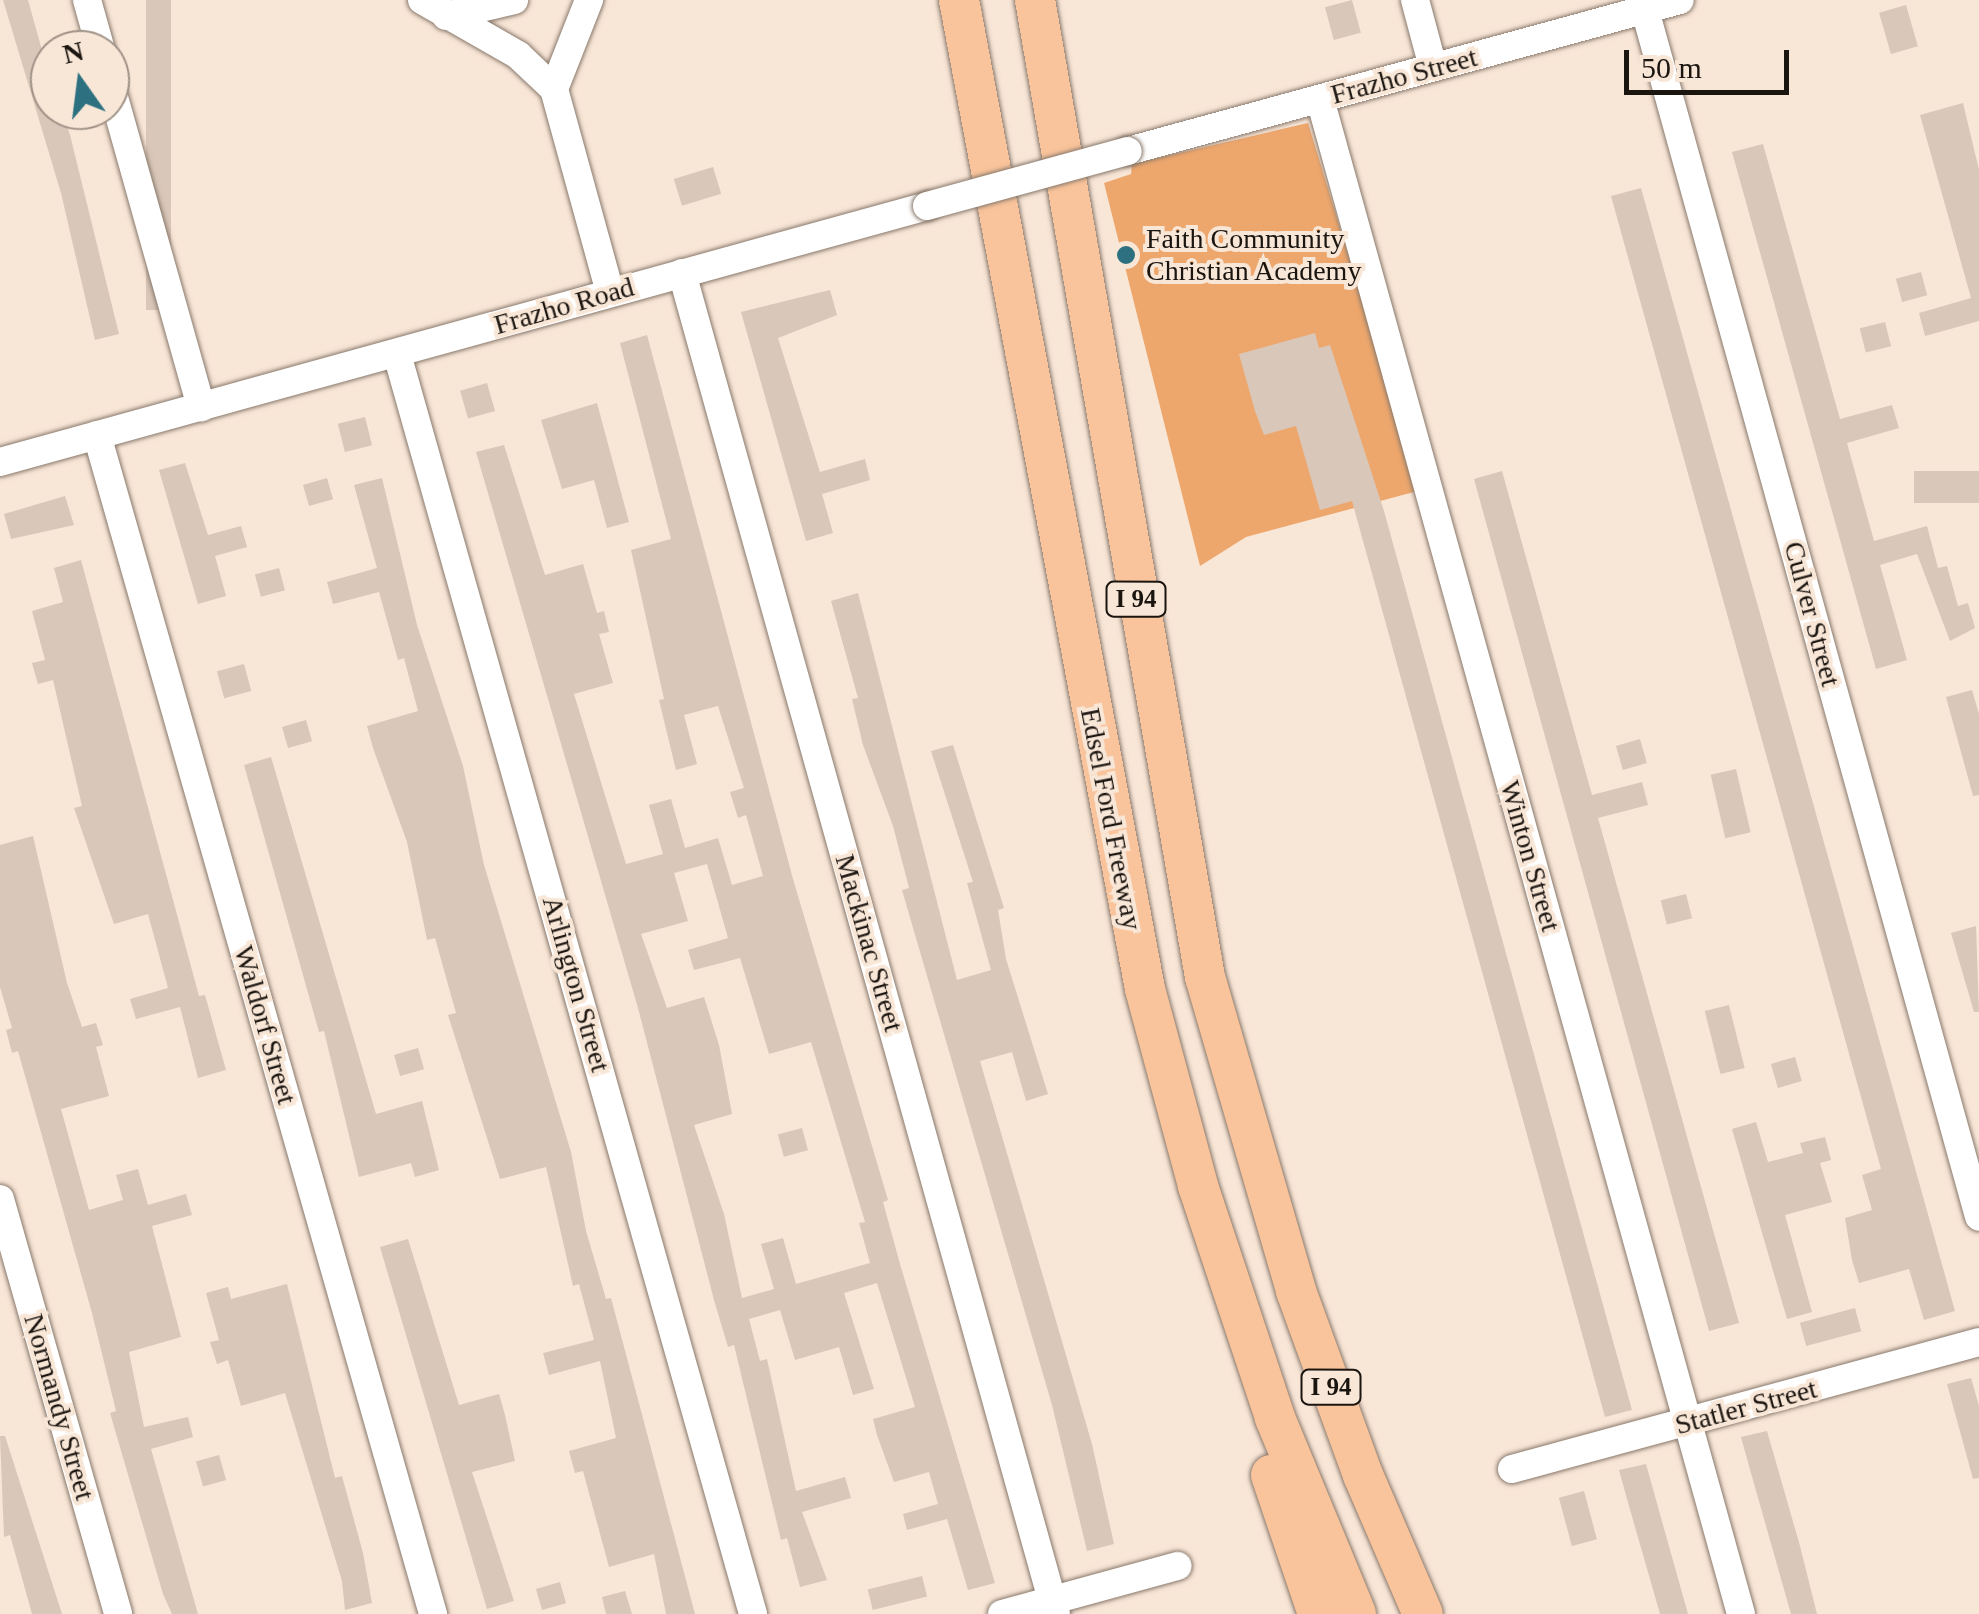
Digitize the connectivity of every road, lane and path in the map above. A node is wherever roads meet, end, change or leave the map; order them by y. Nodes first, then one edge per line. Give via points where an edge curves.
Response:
1 (87, 0) edge
2 (422, 0) edge
3 (514, 0) edge
4 (588, 0) edge
5 (960, 0) edge
6 (1035, 0) edge
7 (1415, 0) edge
8 (1680, 0) edge
9 (1646, 10) junction
10 (446, 16) junction
11 (95, 30) edge
12 (1434, 68) junction
13 (554, 89) junction
14 (1320, 99) junction
15 (123, 130) edge
16 (1128, 151) joint
17 (682, 272) junction
18 (610, 292) junction
19 (397, 354) junction
20 (200, 407) junction
21 (97, 435) junction
22 (0, 462) edge
23 (1146, 989) junction
24 (1252, 1155) junction
25 (0, 1199) edge
26 (1979, 1217) edge
27 (1979, 1342) edge
28 (1688, 1424) junction
29 (1512, 1469) dead end
30 (1178, 1566) dead end
31 (1054, 1607) edge
32 (118, 1614) edge
33 (433, 1614) edge
34 (753, 1614) edge
35 (1002, 1614) edge
36 (1318, 1614) edge
37 (1356, 1614) edge
38 (1423, 1614) edge
39 (1451, 1614) edge
40 (1740, 1614) edge

1 - 11 street
2 - 10 street
3 - 10 street
4 - 13 street
5 - 23 highway, Edsel Ford Freeway / I 94 via 1114,852
6 - 24 highway, I 94 via 1182,872
7 - 12 street
8 - 9 street, Frazho Street
9 - 12 street, Frazho Street
9 - 26 street, Culver Street
10 - 13 street via 518,55
12 - 14 street, Frazho Street
13 - 18 street
14 - 16 street, Frazho Street
14 - 28 street, Winton Street
15 - 20 street
16 - 17 street, Frazho Road, bridge
17 - 18 street, Frazho Road
17 - 31 street, Mackinac Street
18 - 19 street, Frazho Road
19 - 20 street, Frazho Road
19 - 34 street, Arlington Street
20 - 21 street, Frazho Road
21 - 22 street, Frazho Road
21 - 33 street, Waldorf Street
23 - 36 highway via 1154,1096 1180,1202
23 - 37 highway, Edsel Ford Freeway / I 94 via 1198,1186 1270,1401
24 - 38 highway, I 94 via 1363,1475
24 - 39 highway
25 - 32 street, Normandy Street
27 - 28 street, Statler Street
28 - 29 street, Statler Street
28 - 40 street, Winton Street
30 - 31 street
31 - 35 street

